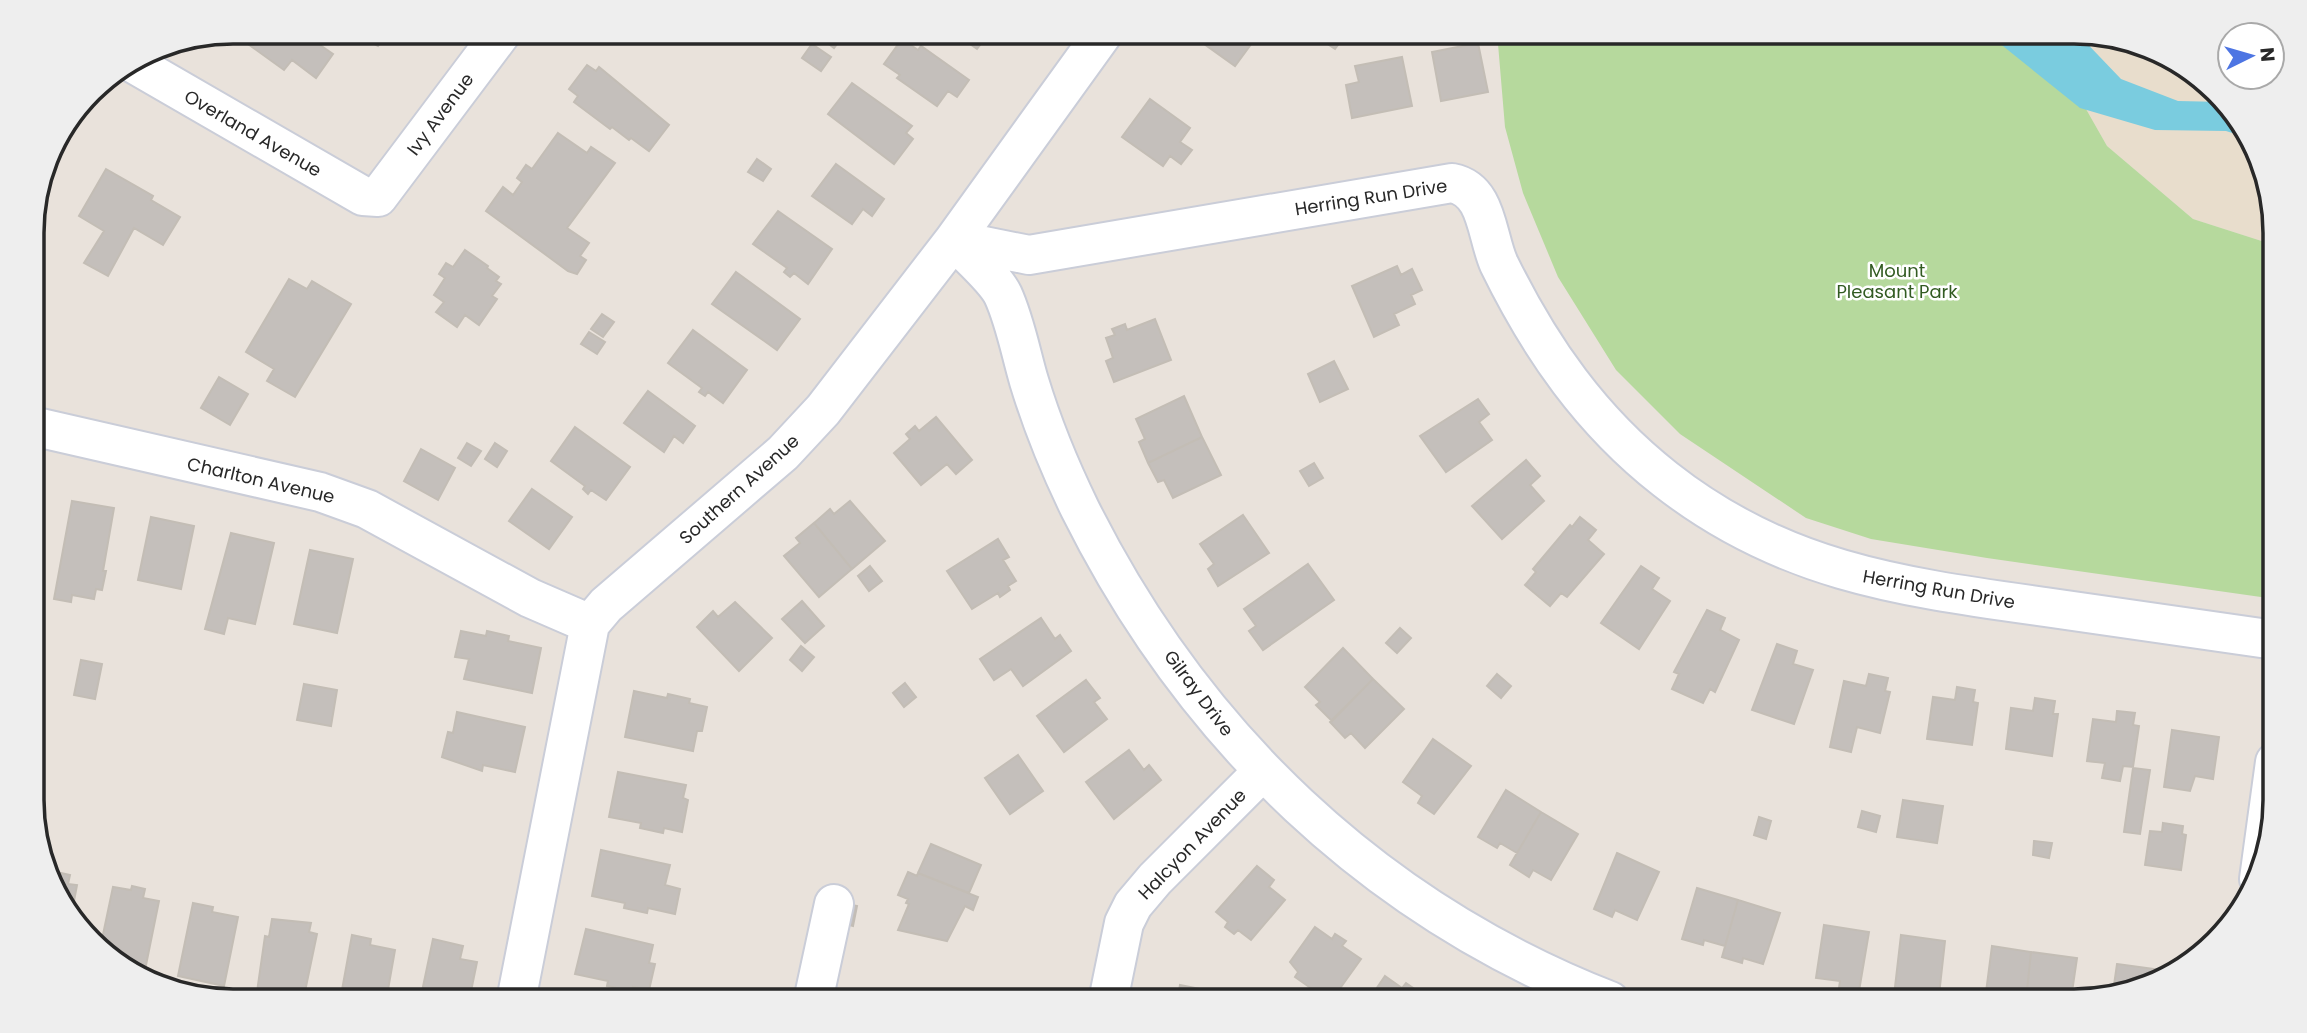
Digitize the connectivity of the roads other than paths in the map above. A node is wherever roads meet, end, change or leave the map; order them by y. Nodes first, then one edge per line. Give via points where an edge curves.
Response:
1 (493, 44) edge
2 (1095, 44) edge
3 (141, 68) edge
4 (378, 197) joint
5 (954, 240) junction
6 (44, 429) edge
7 (590, 624) junction
8 (2263, 638) edge
9 (1262, 772) junction
10 (834, 904) dead end
11 (518, 989) edge
12 (816, 989) edge
13 (1110, 989) edge
14 (1581, 989) edge

1 - 4 street, Ivy Avenue
2 - 5 street, Southern Avenue
3 - 4 street, Overland Avenue via 363,195
5 - 7 street, Southern Avenue via 823,410 783,453 606,605
5 - 8 street, Herring Run Drive via 1029,255 1452,183 1465,185 1476,195 1497,259 1524,314 1558,369 1593,412 1667,481 1755,537 1810,560 1898,586
5 - 9 street, Gilray Drive via 1003,294 1056,455 1108,560 1183,675
6 - 7 street, Charlton Avenue via 320,492 367,509 539,603
7 - 11 street
9 - 13 street, Halcyon Avenue via 1133,905 1124,923
9 - 14 street, Gilray Drive via 1305,814 1431,911
10 - 12 street

